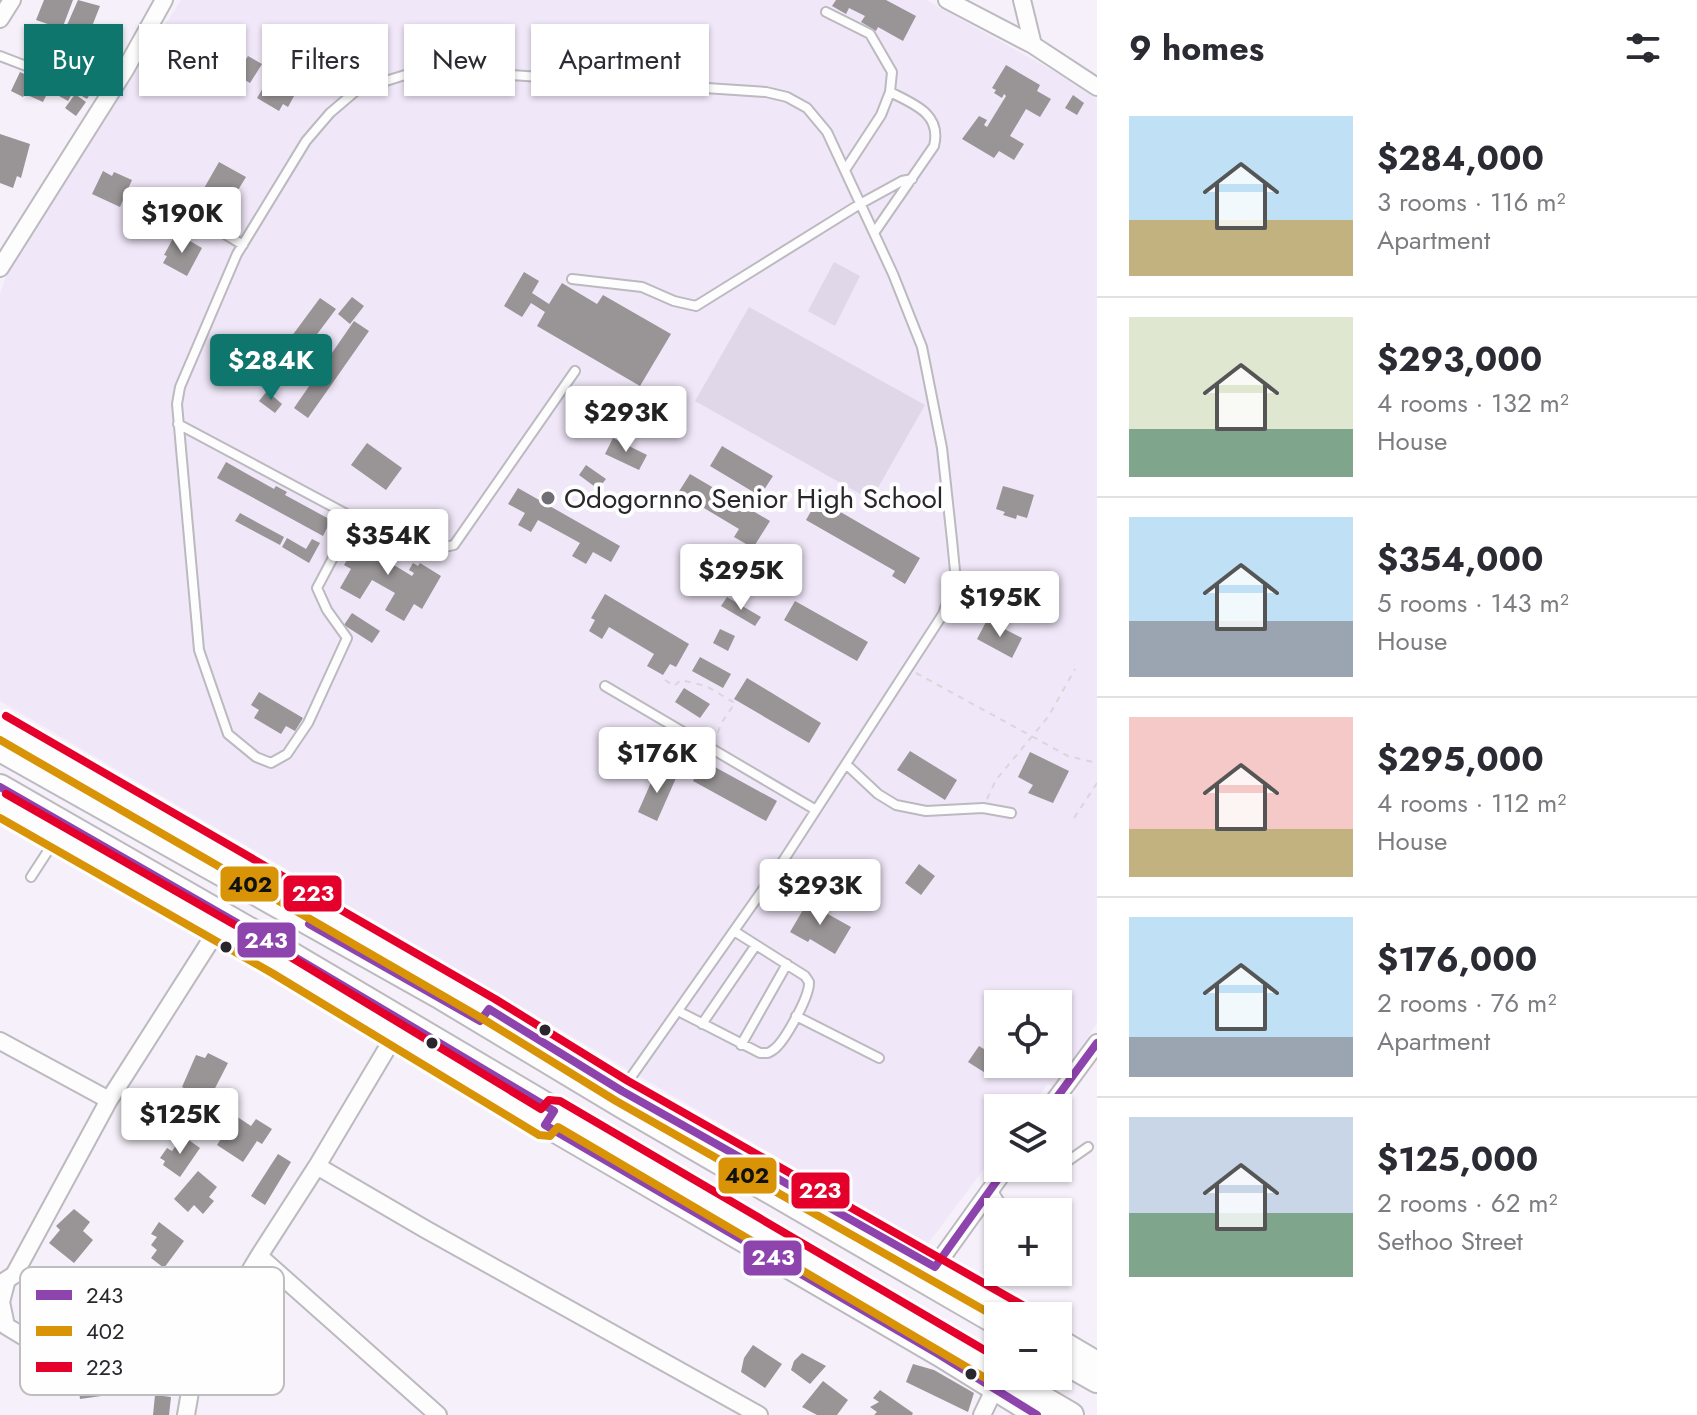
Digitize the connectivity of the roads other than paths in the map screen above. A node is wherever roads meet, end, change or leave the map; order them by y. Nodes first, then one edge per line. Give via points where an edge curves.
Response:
1 (12, 0) edge
2 (164, 0) edge
3 (947, 0) edge
4 (1022, 0) edge
5 (826, 12) dead end
6 (0, 19) edge
7 (1033, 45) junction
8 (0, 56) edge
9 (24, 65) edge
10 (1097, 87) edge
11 (890, 92) junction
12 (845, 170) junction
13 (912, 179) junction
14 (174, 203) dead end
15 (860, 204) junction
16 (874, 233) junction
17 (243, 245) junction
18 (0, 268) edge
19 (572, 279) dead end
20 (575, 371) dead end
21 (178, 424) junction
22 (354, 518) junction
23 (605, 686) dead end
24 (0, 726) edge
25 (0, 749) edge
26 (846, 764) junction
27 (72, 777) junction
28 (0, 787) edge
29 (0, 804) edge
30 (816, 810) junction
31 (1011, 813) dead end
32 (57, 837) junction
33 (31, 877) dead end
34 (218, 929) junction
35 (251, 931) junction
36 (734, 931) junction
37 (756, 945) junction
38 (278, 963) junction
39 (787, 964) junction
40 (678, 1011) junction
41 (485, 1015) junction
42 (796, 1016) junction
43 (702, 1024) junction
44 (395, 1035) junction
45 (0, 1041) edge
46 (1097, 1043) edge
47 (741, 1045) junction
48 (879, 1058) dead end
49 (622, 1091) junction
50 (1059, 1094) edge
51 (109, 1100) junction
52 (550, 1118) junction
53 (1088, 1147) dead end
54 (1072, 1158) edge
55 (317, 1166) junction
56 (996, 1182) edge
57 (991, 1189) junction
58 (997, 1198) edge
59 (259, 1256) junction
60 (252, 1267) edge
61 (271, 1267) edge
62 (935, 1267) junction
63 (284, 1279) edge
64 (5, 1282) edge
65 (994, 1302) edge
66 (984, 1315) edge
67 (20, 1334) edge
68 (1072, 1348) edge
69 (1097, 1363) edge
70 (1072, 1366) edge
71 (984, 1370) edge
72 (1097, 1380) edge
73 (994, 1390) edge
74 (1011, 1390) edge
75 (1021, 1390) edge
76 (189, 1395) edge
77 (429, 1412) edge
78 (186, 1415) edge
79 (759, 1415) edge
80 (982, 1415) edge
81 (1037, 1415) edge
82 (1071, 1415) edge

1 - 6 street
2 - 18 street
3 - 7 street
4 - 7 street
5 - 11 lane via 875,39 892,72
7 - 10 street
8 - 9 lane
11 - 12 lane
11 - 13 lane via 924,110 936,128 934,146
12 - 15 lane
12 - 17 lane via 827,132 807,108 766,92 511,75 405,75 357,90 330,113 306,141
13 - 15 lane
13 - 16 lane
14 - 17 lane
15 - 16 lane
15 - 19 lane via 696,306 642,287
16 - 26 lane via 922,347 942,448 955,571 943,614
17 - 21 lane via 180,387
20 - 22 lane via 454,545 431,550
21 - 22 lane
21 - 22 lane via 199,650 228,734 271,763 287,754 308,723 347,638 317,588
23 - 30 lane
24 - 27 street
25 - 27 main road
26 - 30 lane
26 - 31 lane via 896,805
27 - 41 main road
28 - 35 main road
29 - 32 street
30 - 36 lane
32 - 33 lane
32 - 34 street
34 - 38 street
34 - 51 street
35 - 38 main road
35 - 52 main road
36 - 37 lane
36 - 40 lane
37 - 39 lane
37 - 43 lane
38 - 44 street
39 - 42 lane via 809,982
39 - 47 lane
40 - 43 lane
40 - 49 lane
41 - 49 street
41 - 66 main road
42 - 47 lane via 772,1050 760,1053
42 - 48 lane
43 - 47 lane
44 - 52 street
44 - 55 street
45 - 51 street
46 - 50 street
49 - 62 street
51 - 64 street via 18,1269
52 - 71 main road
53 - 54 lane
55 - 59 street
55 - 79 street
56 - 57 street
57 - 58 lane
57 - 62 street
59 - 60 street
59 - 61 street
62 - 65 street
63 - 77 street
64 - 67 street via 1,1302 6,1326
68 - 69 street
70 - 72 main road
73 - 80 street
74 - 81 street
75 - 82 main road
76 - 78 street

